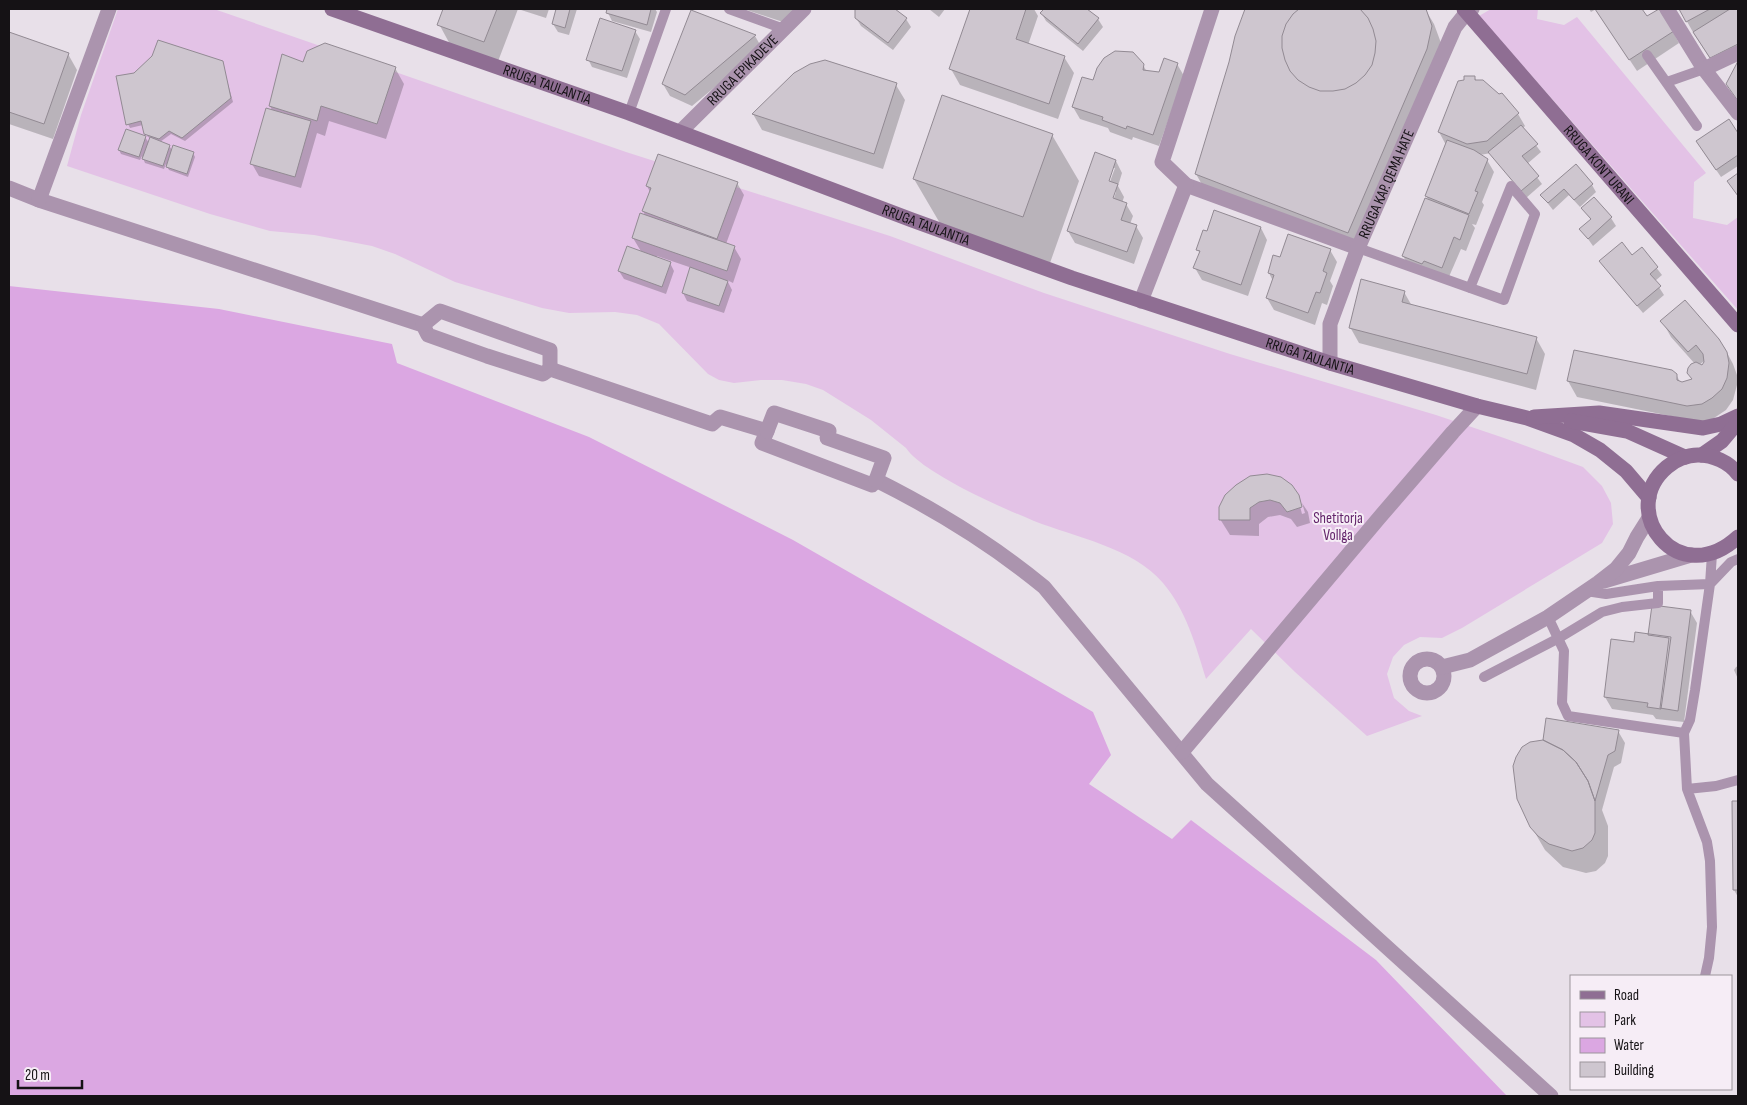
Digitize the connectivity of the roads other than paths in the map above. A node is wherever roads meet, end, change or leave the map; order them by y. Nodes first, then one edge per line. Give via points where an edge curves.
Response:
1 (108, 9) edge
2 (332, 9) edge
3 (666, 9) edge
4 (729, 9) edge
5 (804, 9) edge
6 (1212, 9) edge
7 (1667, 9) edge
8 (1468, 10) edge
9 (784, 29) junction
10 (1738, 53) edge
11 (1648, 55) dead end
12 (1704, 69) junction
13 (1667, 82) junction
14 (1738, 113) edge
15 (629, 114) junction
16 (1697, 126) dead end
17 (680, 132) junction
18 (1186, 185) junction
19 (9, 188) edge
20 (39, 200) junction
21 (1358, 248) junction
22 (1470, 288) junction
23 (1142, 301) junction
24 (1737, 323) edge
25 (423, 325) junction
26 (1330, 363) junction
27 (550, 369) junction
28 (1478, 406) junction
29 (1738, 416) edge
30 (1527, 418) junction
31 (1738, 422) edge
32 (767, 431) junction
33 (1702, 455) junction
34 (1685, 457) junction
35 (1738, 474) edge
36 (876, 480) junction
37 (1648, 498) junction
38 (1649, 518) junction
39 (1738, 537) edge
40 (1712, 554) junction
41 (1691, 555) junction
42 (1738, 559) edge
43 (1710, 584) junction
44 (1658, 586) junction
45 (1592, 587) junction
46 (1548, 617) junction
47 (1559, 638) junction
48 (1442, 667) dead end
49 (1484, 677) dead end
50 (1684, 733) junction
51 (1182, 752) junction
52 (1738, 780) edge
53 (1686, 789) junction
54 (1705, 975) edge
55 (1551, 1096) edge

1 - 20 street
2 - 15 main road, RRUGA TAULANTIA
3 - 15 lane
4 - 9 lane
5 - 9 street, RRUGA EPIKADEVE
6 - 18 street via 1162,162
7 - 12 street
8 - 21 street, RRUGA KAP. QEMA HATE via 1455,27
8 - 24 main road, RRUGA KONT URANI
9 - 17 street, RRUGA EPIKADEVE
10 - 12 street
11 - 13 lane
12 - 13 lane
12 - 14 street
13 - 16 lane
15 - 17 main road, RRUGA TAULANTIA
17 - 23 main road, RRUGA TAULANTIA via 912,220
18 - 21 street
18 - 23 street
19 - 20 street
20 - 25 street
21 - 22 lane
21 - 26 street, RRUGA KAP. QEMA HATE via 1330,324
22 - 22 lane via 1504,300 1535,214 1511,186
23 - 26 main road, RRUGA TAULANTIA
25 - 27 street via 428,335 486,356 543,374
25 - 27 street via 440,311 550,350
26 - 28 main road, RRUGA TAULANTIA
27 - 32 street via 712,424 720,417
28 - 30 main road, RRUGA TAULANTIA
28 - 51 street
29 - 30 main road via 1703,428 1599,412
30 - 34 main road, RRUGA TAULANTIA via 1578,422 1627,431
30 - 37 main road, RRUGA TAULANTIA via 1574,435 1600,450 1626,471
31 - 33 main road via 1722,441
32 - 36 street via 762,443 872,486
32 - 36 street via 774,413 884,458
33 - 34 main road
33 - 35 main road via 1726,463
34 - 37 main road via 1661,472 1652,484
36 - 51 street via 967,530 1044,587
37 - 38 main road
38 - 41 main road via 1660,538 1669,546
38 - 45 street via 1616,569
39 - 40 main road
40 - 41 main road
40 - 43 lane
41 - 45 street
42 - 43 lane
43 - 44 lane
43 - 50 lane via 1690,720
44 - 45 lane via 1606,594
44 - 47 lane via 1658,603 1602,612
45 - 46 street
46 - 47 lane
46 - 48 street via 1470,660
47 - 49 lane
47 - 50 lane via 1564,651 1562,703 1568,716
50 - 53 lane
51 - 55 street via 1207,784
52 - 53 lane
53 - 54 lane via 1707,842 1710,861 1712,928

